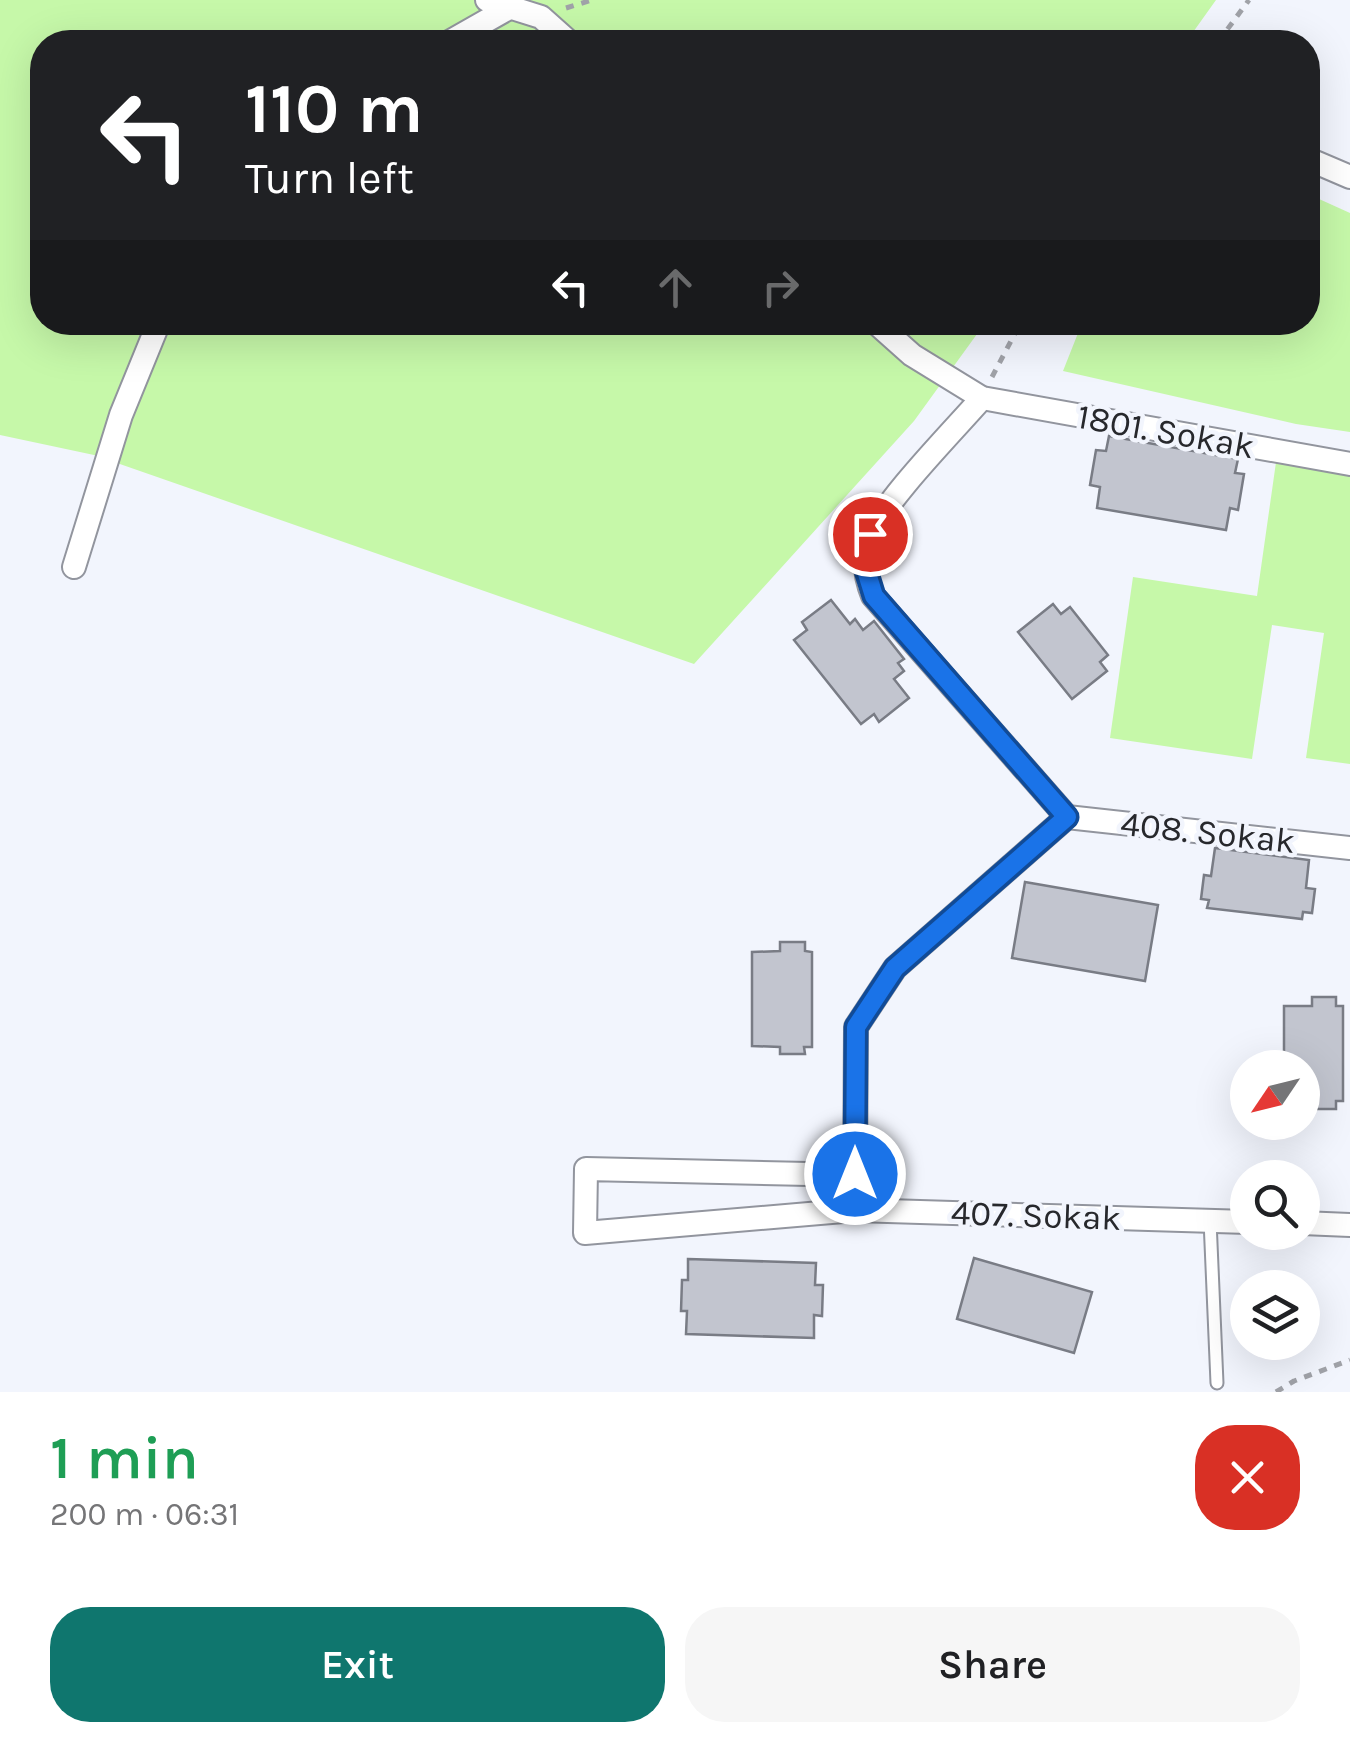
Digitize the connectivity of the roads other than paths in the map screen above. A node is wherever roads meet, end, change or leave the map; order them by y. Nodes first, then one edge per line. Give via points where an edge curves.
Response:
1 (498, 4) edge
2 (464, 30) edge
3 (556, 30) edge
4 (1320, 164) edge
5 (1350, 177) edge
6 (154, 335) edge
7 (889, 335) edge
8 (982, 398) junction
9 (1350, 464) edge
10 (74, 568) dead end
11 (1067, 817) junction
12 (1350, 848) edge
13 (855, 1174) junction
14 (854, 1210) junction
15 (1210, 1220) junction
16 (1230, 1221) edge
17 (1320, 1224) edge
18 (1350, 1225) edge
19 (1216, 1383) dead end

1 - 2 street
1 - 3 street via 540,16
4 - 5 street
6 - 10 street via 121,414
7 - 8 street
8 - 9 street, 1801. Sokak
8 - 11 street via 879,519 866,552 868,582
11 - 12 street, 408. Sokak
11 - 13 street via 895,968 856,1027
13 - 14 street
13 - 14 street, 407. Sokak via 586,1169 584,1233
14 - 15 street, 407. Sokak
15 - 16 street, 407. Sokak
15 - 19 lane
17 - 18 street

